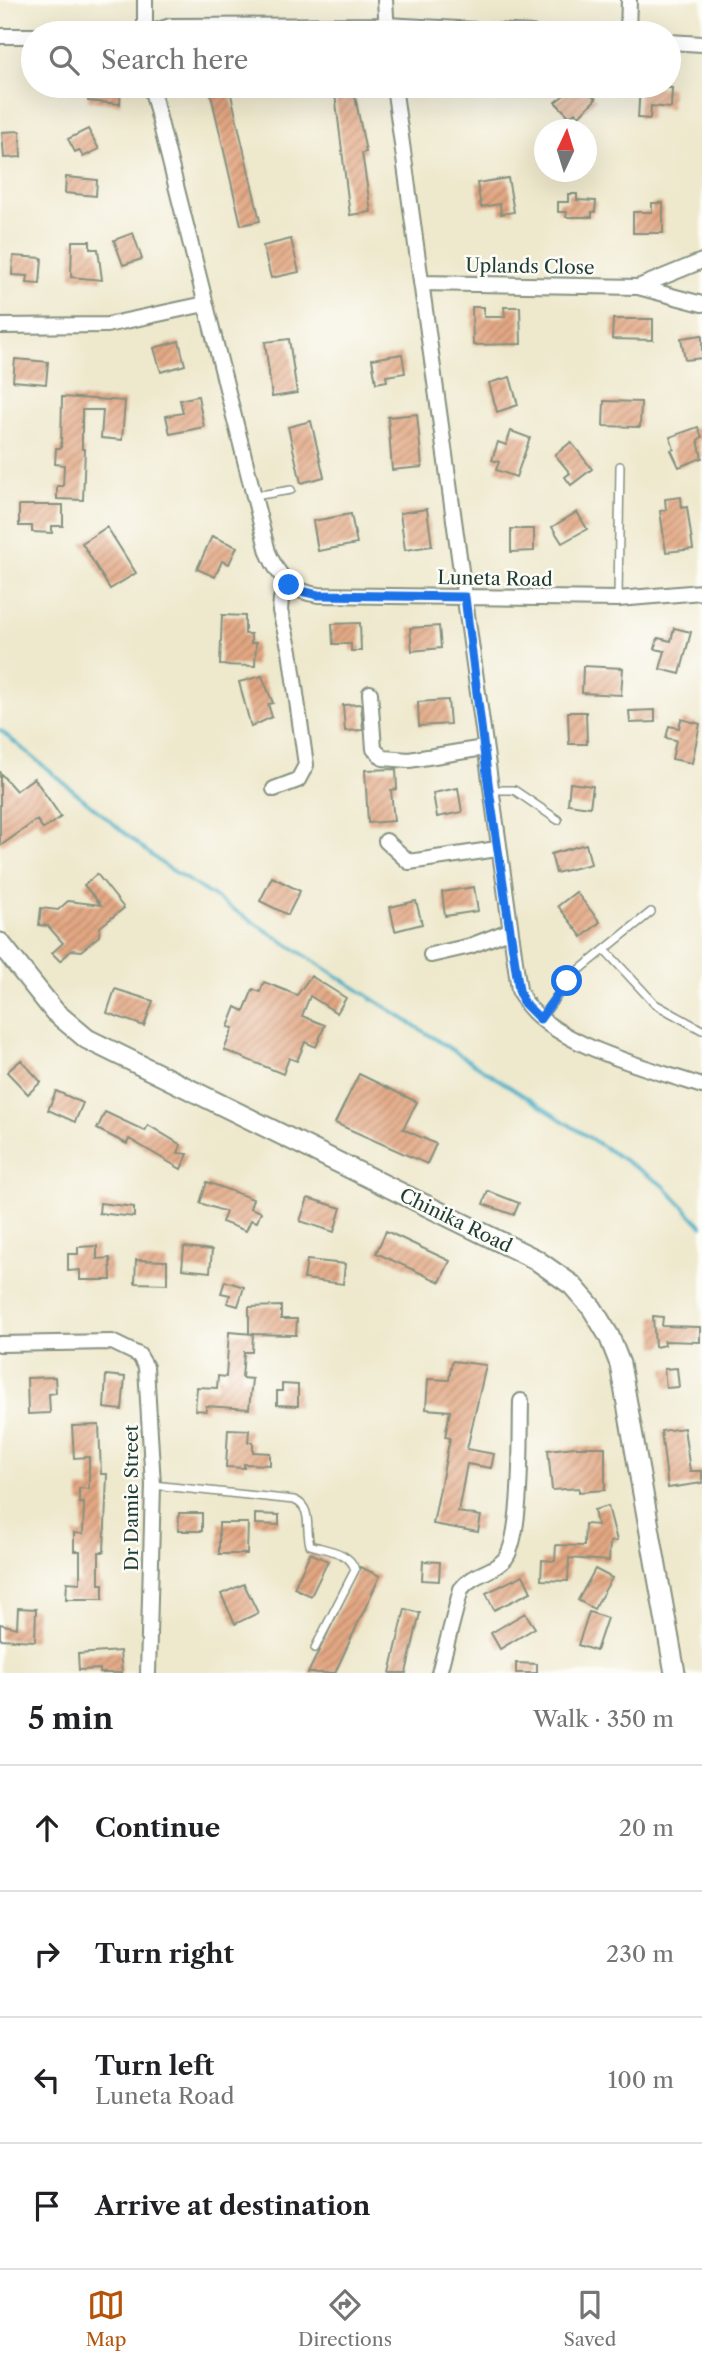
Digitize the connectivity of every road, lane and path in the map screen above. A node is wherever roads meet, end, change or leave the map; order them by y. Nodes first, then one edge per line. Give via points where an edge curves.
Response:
1 (145, 0) edge
2 (385, 0) edge
3 (629, 0) edge
4 (145, 21) edge
5 (386, 21) edge
6 (628, 21) edge
7 (0, 36) edge
8 (21, 36) edge
9 (681, 42) edge
10 (702, 44) edge
11 (153, 98) edge
12 (396, 98) edge
13 (702, 261) edge
14 (421, 283) junction
15 (638, 287) junction
16 (702, 303) edge
17 (205, 304) junction
18 (0, 326) edge
19 (620, 466) dead end
20 (291, 490) dead end
21 (254, 496) junction
22 (289, 585) junction
23 (702, 592) edge
24 (465, 597) junction
25 (618, 599) junction
26 (370, 693) dead end
27 (484, 748) junction
28 (274, 789) dead end
29 (489, 790) junction
30 (558, 820) dead end
31 (386, 841) dead end
32 (497, 849) junction
33 (651, 912) dead end
34 (509, 931) junction
35 (0, 943) edge
36 (605, 950) junction
37 (431, 955) dead end
38 (540, 1019) junction
39 (702, 1030) edge
40 (702, 1086) edge
41 (0, 1344) edge
42 (521, 1401) dead end
43 (153, 1485) junction
44 (315, 1648) dead end
45 (148, 1673) edge
46 (439, 1673) edge
47 (675, 1673) edge

1 - 4 street
2 - 5 street
3 - 6 street
7 - 8 street
9 - 10 street
11 - 17 street
12 - 14 street
13 - 15 street, Uplands Close
14 - 15 street, Uplands Close
14 - 24 street
15 - 16 street, Uplands Close
17 - 18 street via 107,326
17 - 21 street
19 - 25 lane
20 - 21 lane
21 - 22 street via 273,563
22 - 24 street, Luneta Road via 318,595
22 - 28 street via 280,611 306,765 298,780
23 - 25 street, Luneta Road
24 - 25 street, Luneta Road
24 - 27 street
26 - 27 street via 374,749 383,758 409,760
27 - 29 street
29 - 30 lane via 514,790
29 - 32 street
31 - 32 street via 409,862
32 - 34 street
33 - 36 lane
34 - 37 street via 460,950
34 - 38 street via 523,1002
35 - 47 main road, Chinika Road via 55,1012 88,1039 535,1259 572,1285 601,1321 624,1379
36 - 38 lane via 567,981
36 - 39 lane via 655,1004
38 - 40 street via 575,1040
41 - 43 street, Dr Damie Street via 111,1342 139,1355 146,1367
42 - 46 street via 517,1510 510,1551 495,1567 469,1578 461,1589
43 - 44 lane via 303,1503 310,1545 347,1556 355,1570
43 - 45 street, Dr Damie Street

